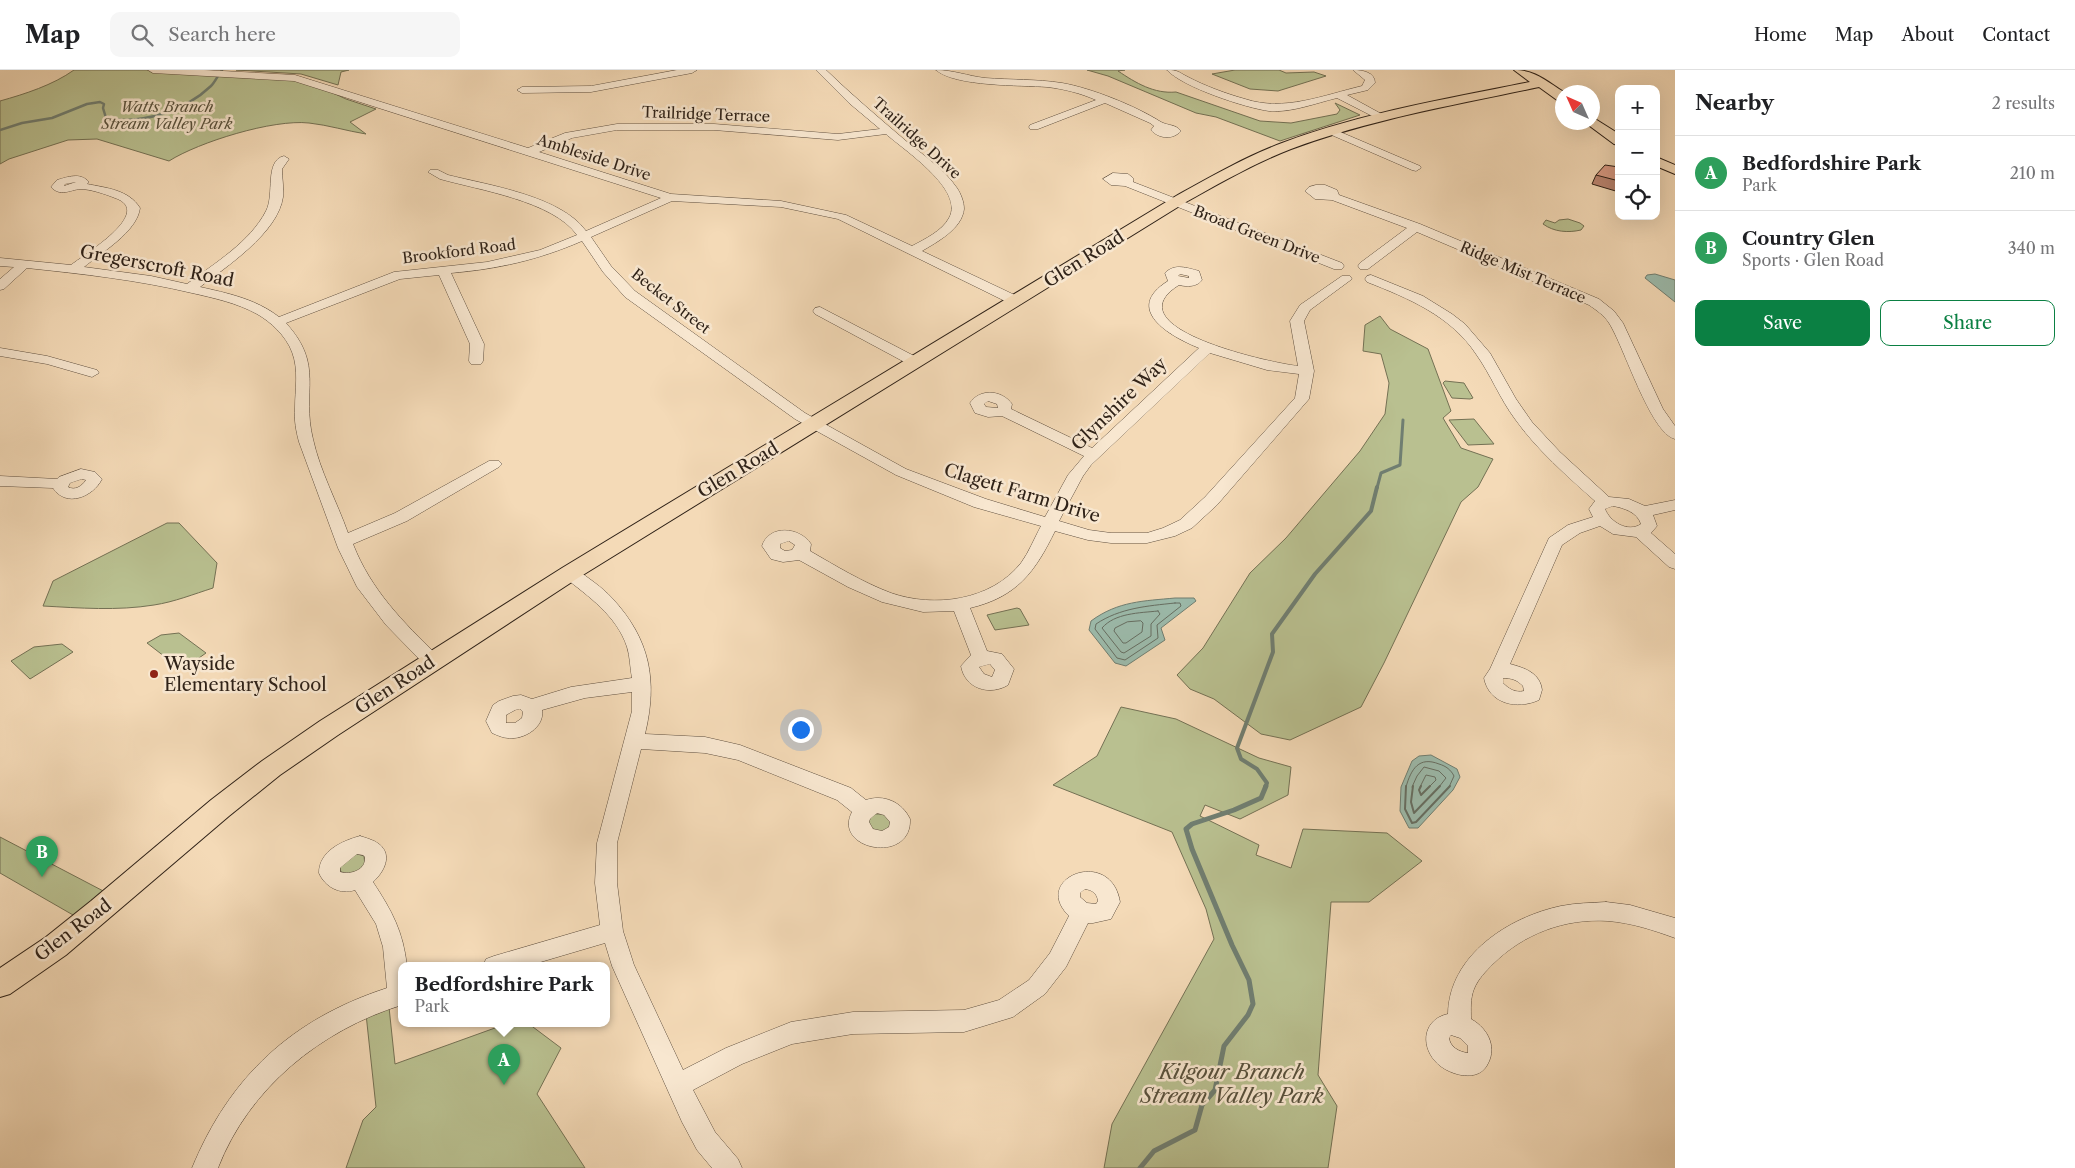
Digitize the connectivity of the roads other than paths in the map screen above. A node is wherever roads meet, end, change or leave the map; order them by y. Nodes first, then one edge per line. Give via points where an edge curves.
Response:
1 (153, 70) edge
2 (692, 70) edge
3 (821, 70) edge
4 (941, 70) edge
5 (1172, 70) edge
6 (1358, 70) edge
7 (1520, 70) edge
8 (1542, 83) junction
9 (522, 90) dead end
10 (1555, 92) edge
11 (1337, 94) junction
12 (1104, 100) junction
13 (1382, 117) junction
14 (1161, 126) dead end
15 (1034, 127) dead end
16 (1600, 127) edge
17 (886, 130) junction
18 (1332, 131) junction
19 (1615, 138) edge
20 (529, 152) junction
21 (284, 159) dead end
22 (1660, 163) edge
23 (1416, 168) dead end
24 (1675, 170) edge
25 (434, 172) dead end
26 (1127, 182) dead end
27 (80, 186) dead end
28 (670, 196) junction
29 (1333, 197) dead end
30 (1176, 202) junction
31 (1416, 227) junction
32 (584, 236) junction
33 (913, 251) junction
34 (0, 262) edge
35 (25, 264) junction
36 (1364, 266) junction
37 (75, 268) junction
38 (443, 270) junction
39 (1342, 272) junction
40 (1371, 279) junction
41 (1176, 281) dead end
42 (0, 286) edge
43 (190, 288) junction
44 (1016, 301) junction
45 (820, 311) dead end
46 (277, 322) junction
47 (1209, 346) junction
48 (0, 352) edge
49 (476, 361) dead end
50 (915, 362) junction
51 (1306, 371) junction
52 (92, 373) dead end
53 (1002, 411) dead end
54 (814, 423) junction
55 (1675, 436) edge
56 (1094, 455) junction
57 (494, 464) dead end
58 (0, 481) edge
59 (61, 484) dead end
60 (1605, 502) junction
61 (1675, 505) edge
62 (1642, 512) junction
63 (1602, 520) junction
64 (1050, 524) junction
65 (1640, 532) junction
66 (344, 541) junction
67 (800, 552) dead end
68 (1675, 563) edge
69 (570, 573) junction
70 (960, 605) junction
71 (981, 658) dead end
72 (432, 661) junction
73 (1498, 672) dead end
74 (642, 684) junction
75 (530, 707) dead end
76 (634, 741) junction
77 (864, 810) dead end
78 (360, 880) dead end
79 (1082, 913) dead end
80 (1675, 928) edge
81 (612, 931) junction
82 (507, 962) edge
83 (398, 978) edge
84 (0, 984) edge
85 (398, 995) edge
86 (1459, 1025) dead end
87 (679, 1085) junction
88 (206, 1168) edge
89 (728, 1168) edge

1 - 20 street, Ambleside Drive via 288,77 307,81
2 - 9 street via 592,89
3 - 17 street, Trailridge Drive
4 - 12 street via 976,79 1062,86
5 - 11 street via 1184,79 1262,107 1288,107
6 - 11 street via 1370,80 1368,86
7 - 8 main road
8 - 10 main road
8 - 13 main road, Glen Road
11 - 13 street
12 - 14 street
12 - 15 street
13 - 18 main road, Glen Road
16 - 19 main road
17 - 20 street, Trailridge Terrace via 838,137 714,126 617,127 569,135
17 - 33 street, Trailridge Drive via 941,176 957,198 959,209 952,224
18 - 23 street
18 - 30 main road, Glen Road via 1245,164
20 - 28 street, Ambleside Drive
21 - 43 street via 276,169 277,197 265,223 238,252
22 - 24 main road
25 - 32 street, Becket Street via 544,204 565,216
26 - 30 street, Broad Green Drive
27 - 37 street via 112,192 128,200 136,211 125,228
28 - 32 street, Brookford Road via 664,202
28 - 33 street, Ambleside Drive via 810,209 842,217
29 - 31 street, Ridge Mist Terrace
30 - 39 street, Broad Green Drive
30 - 44 main road, Glen Road
31 - 36 street
31 - 55 street, Ridge Mist Terrace via 1580,295 1601,307 1616,323 1656,409
32 - 38 street, Brookford Road via 526,258
32 - 54 street, Becket Street via 630,294
33 - 44 street, Ambleside Drive
34 - 35 street, Gregerscroft Road
35 - 37 street, Gregerscroft Road
35 - 42 street
36 - 39 street via 1350,263
36 - 40 street via 1373,273
37 - 43 street, Gregerscroft Road
38 - 46 street, Brookford Road via 398,274
38 - 49 street via 477,344
39 - 40 street via 1360,281
39 - 51 street, Clagett Farm Drive via 1305,308 1297,321
40 - 60 street via 1415,297 1457,324 1483,353 1526,424
41 - 47 street via 1155,300 1156,316 1173,331
43 - 46 street, Gregerscroft Road via 236,300
44 - 50 main road, Glen Road
45 - 50 street
46 - 66 street, Gregerscroft Road via 297,344 302,357 305,440
47 - 51 street via 1261,364
47 - 56 street, Glynshire Way
48 - 52 street via 16,353
50 - 54 main road, Glen Road
51 - 64 street, Clagett Farm Drive via 1302,398 1211,501 1186,524 1155,536 1130,539 1088,535
53 - 56 street
54 - 64 street, Clagett Farm Drive via 901,472 943,490
54 - 69 main road, Glen Road
56 - 64 street, Glynshire Way via 1076,475
57 - 66 street via 401,517
58 - 59 street
60 - 62 street via 1620,502
60 - 63 street via 1597,509
61 - 62 street
62 - 65 street via 1649,522
63 - 65 street via 1624,531
63 - 73 street via 1574,529 1556,542
64 - 70 street, Glynshire Way via 1031,561 1010,584 994,594
65 - 68 street
66 - 72 street, Gregerscroft Road via 359,575 374,598
67 - 70 street, Glynshire Way via 888,598 928,606
69 - 72 main road, Glen Road
69 - 74 street via 605,601 626,627 636,647
70 - 71 street
72 - 84 main road, Glen Road via 272,768 56,946
74 - 75 street via 550,699
74 - 76 street via 641,711
76 - 77 street via 705,745 740,753 844,794
76 - 81 street via 607,843 606,883
78 - 83 street via 386,921 394,947
79 - 87 street via 1058,960 1037,988 1005,1010 964,1021 853,1023 791,1033 734,1056
80 - 86 street via 1639,916 1596,911 1569,912 1545,919 1509,937 1470,972 1461,992
81 - 82 street
81 - 87 street via 623,966
85 - 88 street via 344,1016 309,1036 291,1051 259,1083 225,1125
87 - 89 street via 706,1141

